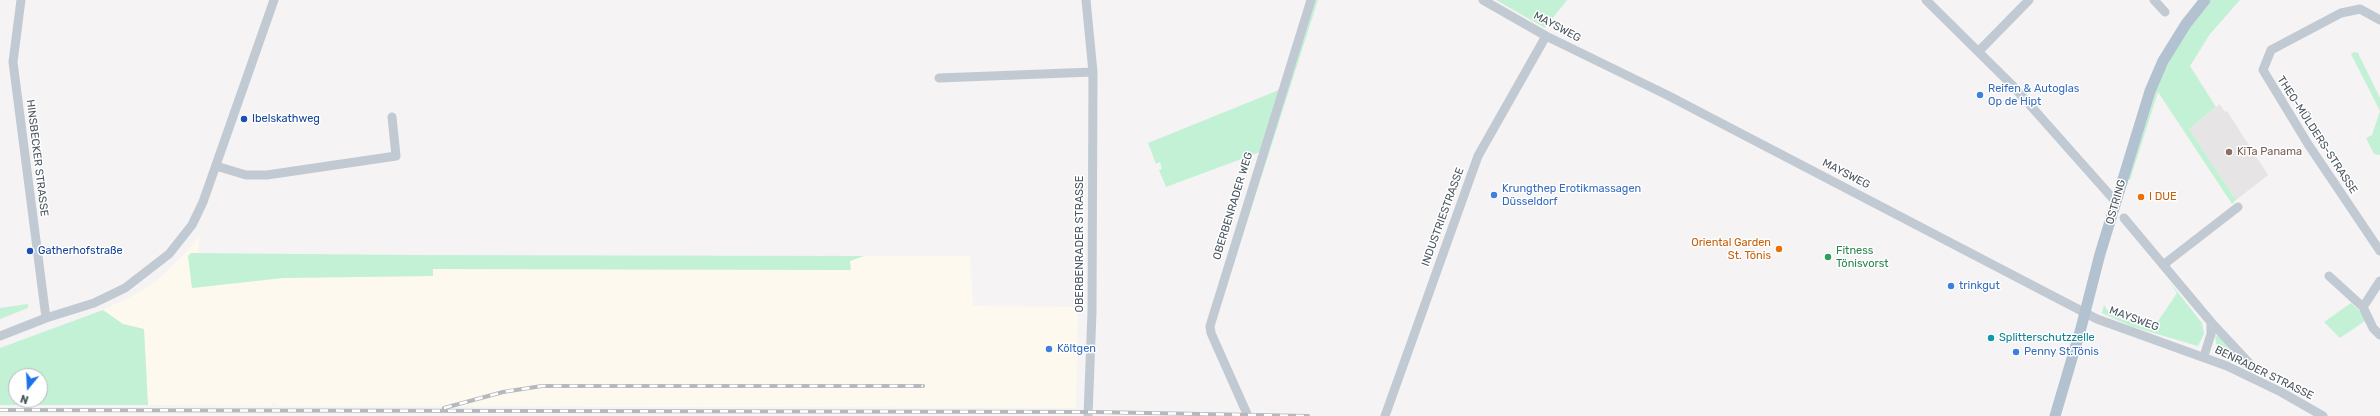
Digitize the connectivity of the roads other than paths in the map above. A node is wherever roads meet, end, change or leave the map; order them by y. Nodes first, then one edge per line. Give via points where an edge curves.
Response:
1 (21, 0) edge
2 (274, 0) edge
3 (1086, 0) edge
4 (1311, 0) edge
5 (1483, 0) edge
6 (1926, 0) edge
7 (2029, 0) edge
8 (2154, 0) edge
9 (2205, 0) edge
10 (2165, 12) dead end
11 (2380, 20) edge
12 (1546, 36) junction
13 (1979, 51) junction
14 (1093, 72) junction
15 (939, 78) dead end
16 (392, 117) dead end
17 (216, 166) junction
18 (2116, 202) junction
19 (2238, 208) dead end
20 (2124, 218) dead end
21 (2380, 250) edge
22 (2163, 264) junction
23 (2329, 276) dead end
24 (2380, 281) edge
25 (2363, 307) junction
26 (2085, 312) junction
27 (46, 318) junction
28 (2211, 322) junction
29 (2380, 335) edge
30 (0, 336) edge
31 (2204, 356) junction
32 (2252, 366) dead end
33 (1088, 416) edge
34 (1248, 416) edge
35 (1385, 416) edge
36 (2055, 416) edge
37 (2323, 416) edge

1 - 27 street, HINSBECKER STRASSE via 13,62
2 - 17 street
3 - 14 street, OBERBENRADER STRASSE
4 - 34 street, OBERBENRADER WEG via 1210,326
5 - 12 street, MAYSWEG
6 - 13 street
7 - 13 street
8 - 10 street
9 - 18 main road, OSTRING via 2186,24 2160,67 2144,109
11 - 21 street, THEO-MÜLDERS-STRASSE via 2360,9 2341,13 2271,50 2263,70 2308,144
12 - 26 street, MAYSWEG via 1666,95
12 - 35 street, INDUSTRIESTRASSE via 1478,156
13 - 18 street
14 - 15 street
14 - 33 street, OBERBENRADER STRASSE via 1092,312
16 - 17 street via 396,156 267,175 246,175
17 - 27 street via 192,225 169,254 125,288 94,303
18 - 26 main road, OSTRING
19 - 22 street
20 - 22 street, BENRADER STRASSE
22 - 28 street, BENRADER STRASSE
23 - 25 street
24 - 25 street
25 - 29 street
26 - 31 street, MAYSWEG via 2097,319
26 - 36 main road, OSTRING
27 - 30 street
28 - 31 street, BENRADER STRASSE via 2211,334
28 - 32 street, BENRADER STRASSE
31 - 37 street, BENRADER STRASSE via 2281,392

